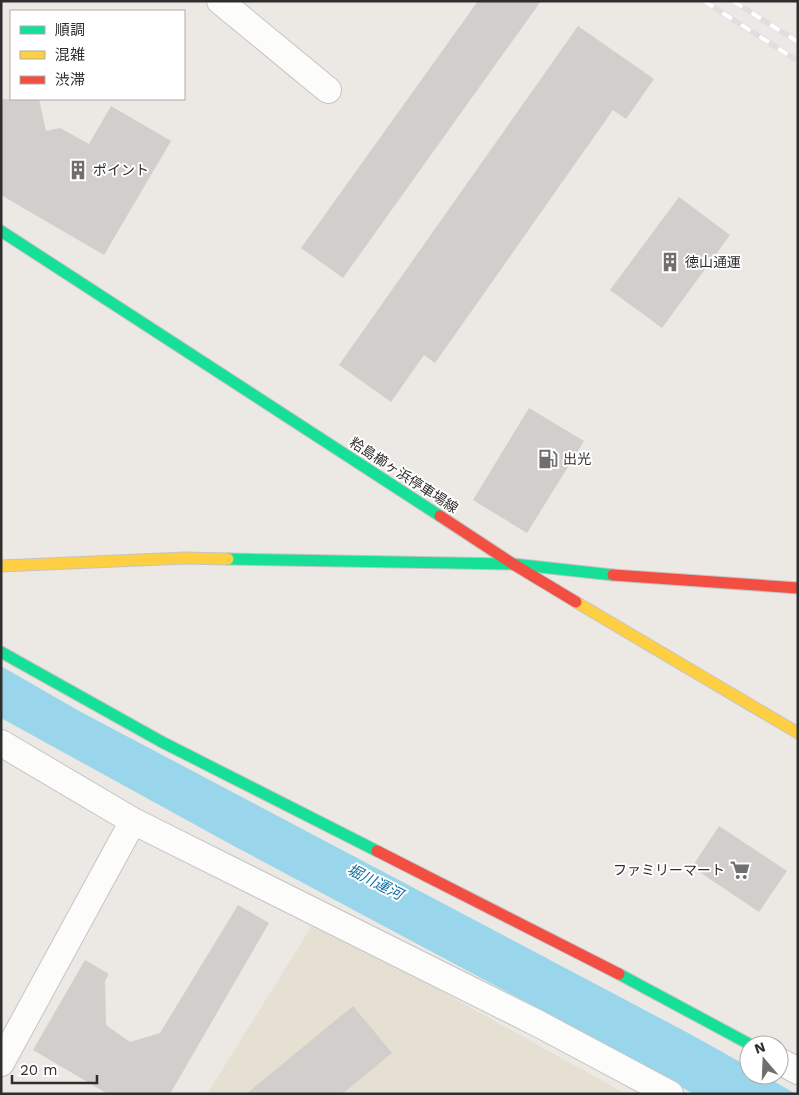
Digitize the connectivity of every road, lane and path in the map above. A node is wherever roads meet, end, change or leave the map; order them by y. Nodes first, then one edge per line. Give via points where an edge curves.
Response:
1 (220, 1) edge
2 (328, 90) dead end
3 (1, 230) edge
4 (513, 564) junction
5 (1, 566) edge
6 (798, 588) edge
7 (1, 652) edge
8 (798, 733) edge
9 (1, 743) edge
10 (133, 821) junction
11 (739, 1039) edge
12 (1, 1063) edge
13 (670, 1094) edge

1 - 2 street
3 - 4 street, 粭島櫛ヶ浜停車場線
4 - 5 street via 185,558
4 - 6 street via 608,575
4 - 8 street, 粭島櫛ヶ浜停車場線
7 - 11 street via 162,742
9 - 10 street
10 - 12 street
10 - 13 street via 539,1024

